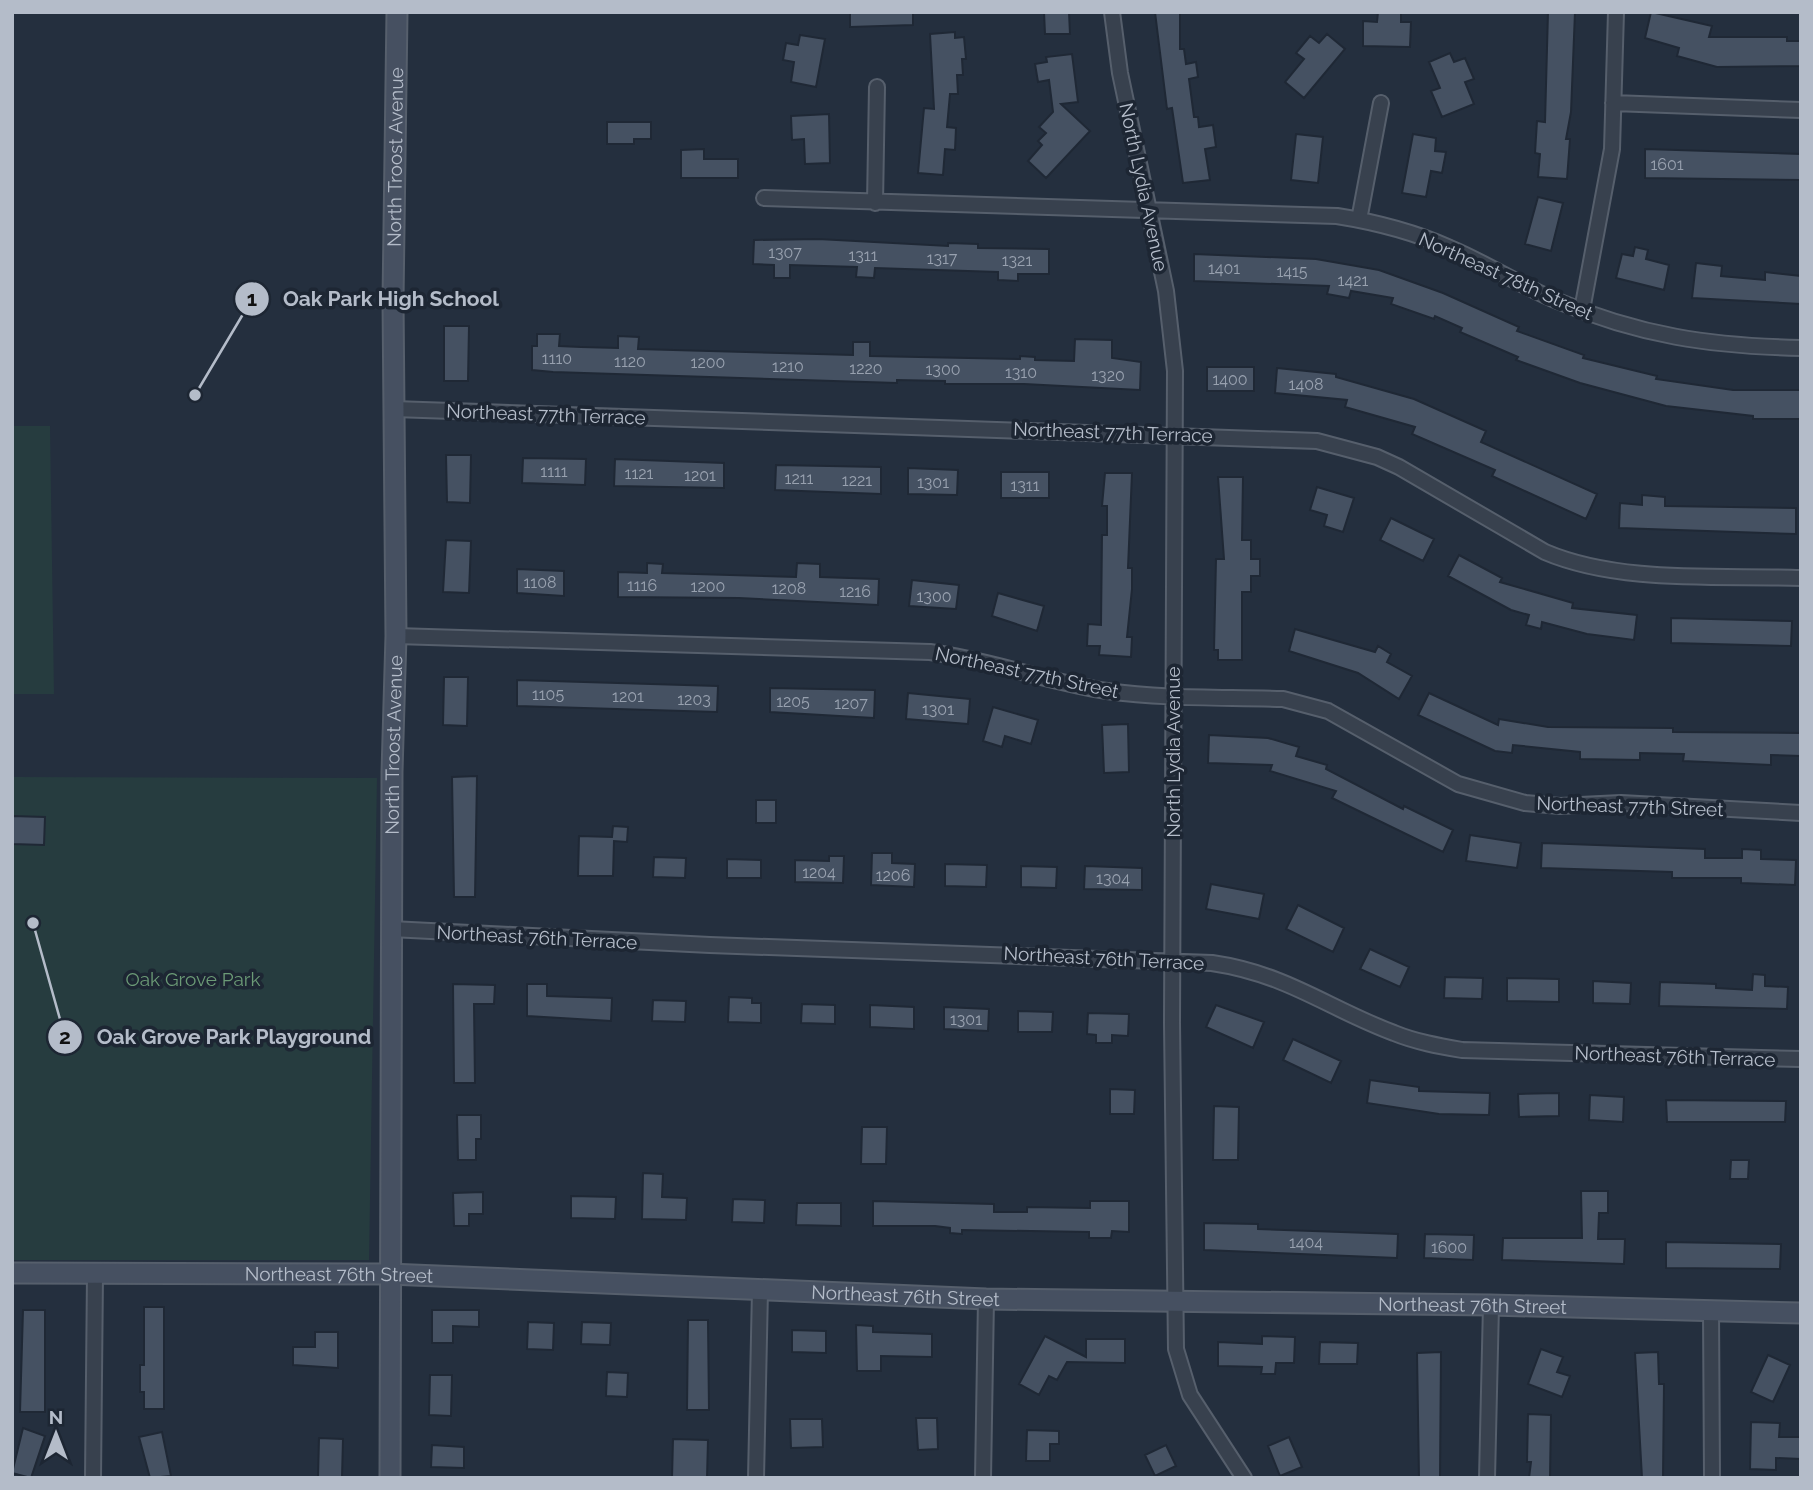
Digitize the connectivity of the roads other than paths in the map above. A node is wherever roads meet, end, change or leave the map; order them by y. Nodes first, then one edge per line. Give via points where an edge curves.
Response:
1 (397, 12) edge
2 (1112, 12) edge
3 (1616, 12) edge
4 (877, 87) dead end
5 (1381, 103) dead end
6 (1613, 103) junction
7 (1801, 110) edge
8 (764, 198) dead end
9 (875, 203) junction
10 (1149, 210) junction
11 (1359, 220) junction
12 (1582, 310) junction
13 (1801, 348) edge
14 (394, 409) junction
15 (1175, 433) junction
16 (1801, 578) edge
17 (396, 636) junction
18 (1173, 695) junction
19 (1801, 813) edge
20 (391, 929) junction
21 (1172, 961) junction
22 (1801, 1059) edge
23 (12, 1273) edge
24 (95, 1274) junction
25 (389, 1274) junction
26 (760, 1290) junction
27 (986, 1298) junction
28 (1175, 1301) junction
29 (1491, 1305) junction
30 (1711, 1310) junction
31 (1801, 1313) edge
32 (93, 1478) edge
33 (390, 1478) edge
34 (756, 1478) edge
35 (983, 1478) edge
36 (1244, 1478) edge
37 (1487, 1478) edge
38 (1712, 1478) edge

1 - 14 street, North Troost Avenue
2 - 10 street, North Lydia Avenue
3 - 6 street
4 - 9 street
5 - 11 street
6 - 7 street
6 - 12 street via 1612,149
8 - 9 street, Northeast 78th Street
9 - 10 street, Northeast 78th Street
10 - 11 street, Northeast 78th Street via 1312,214
10 - 15 street, North Lydia Avenue via 1173,338
11 - 12 street, Northeast 78th Street via 1448,247
12 - 13 street, Northeast 78th Street via 1659,335 1707,344
14 - 15 street, Northeast 77th Terrace
14 - 17 street, North Troost Avenue
15 - 16 street, Northeast 77th Terrace via 1317,440 1353,449 1399,467 1545,552 1594,569
15 - 18 street, North Lydia Avenue
17 - 18 street, Northeast 77th Street via 930,652 970,657 1107,691
17 - 20 street, North Troost Avenue
18 - 19 street, Northeast 77th Street via 1306,703 1458,784 1525,803
18 - 21 street, North Lydia Avenue
20 - 21 street, Northeast 76th Terrace
20 - 25 street, North Troost Avenue
21 - 22 street, Northeast 76th Terrace via 1263,973 1392,1033 1462,1050
21 - 28 street, North Lydia Avenue
23 - 24 street, Northeast 76th Street
24 - 25 street, Northeast 76th Street
24 - 32 street
25 - 26 street, Northeast 76th Street
25 - 33 street, North Troost Avenue
26 - 27 street, Northeast 76th Street
26 - 34 street
27 - 28 street, Northeast 76th Street
27 - 35 street
28 - 29 street, Northeast 76th Street
28 - 36 street, North Lydia Avenue via 1176,1349 1189,1395
29 - 30 street, Northeast 76th Street
29 - 37 street
30 - 31 street, Northeast 76th Street
30 - 38 street

